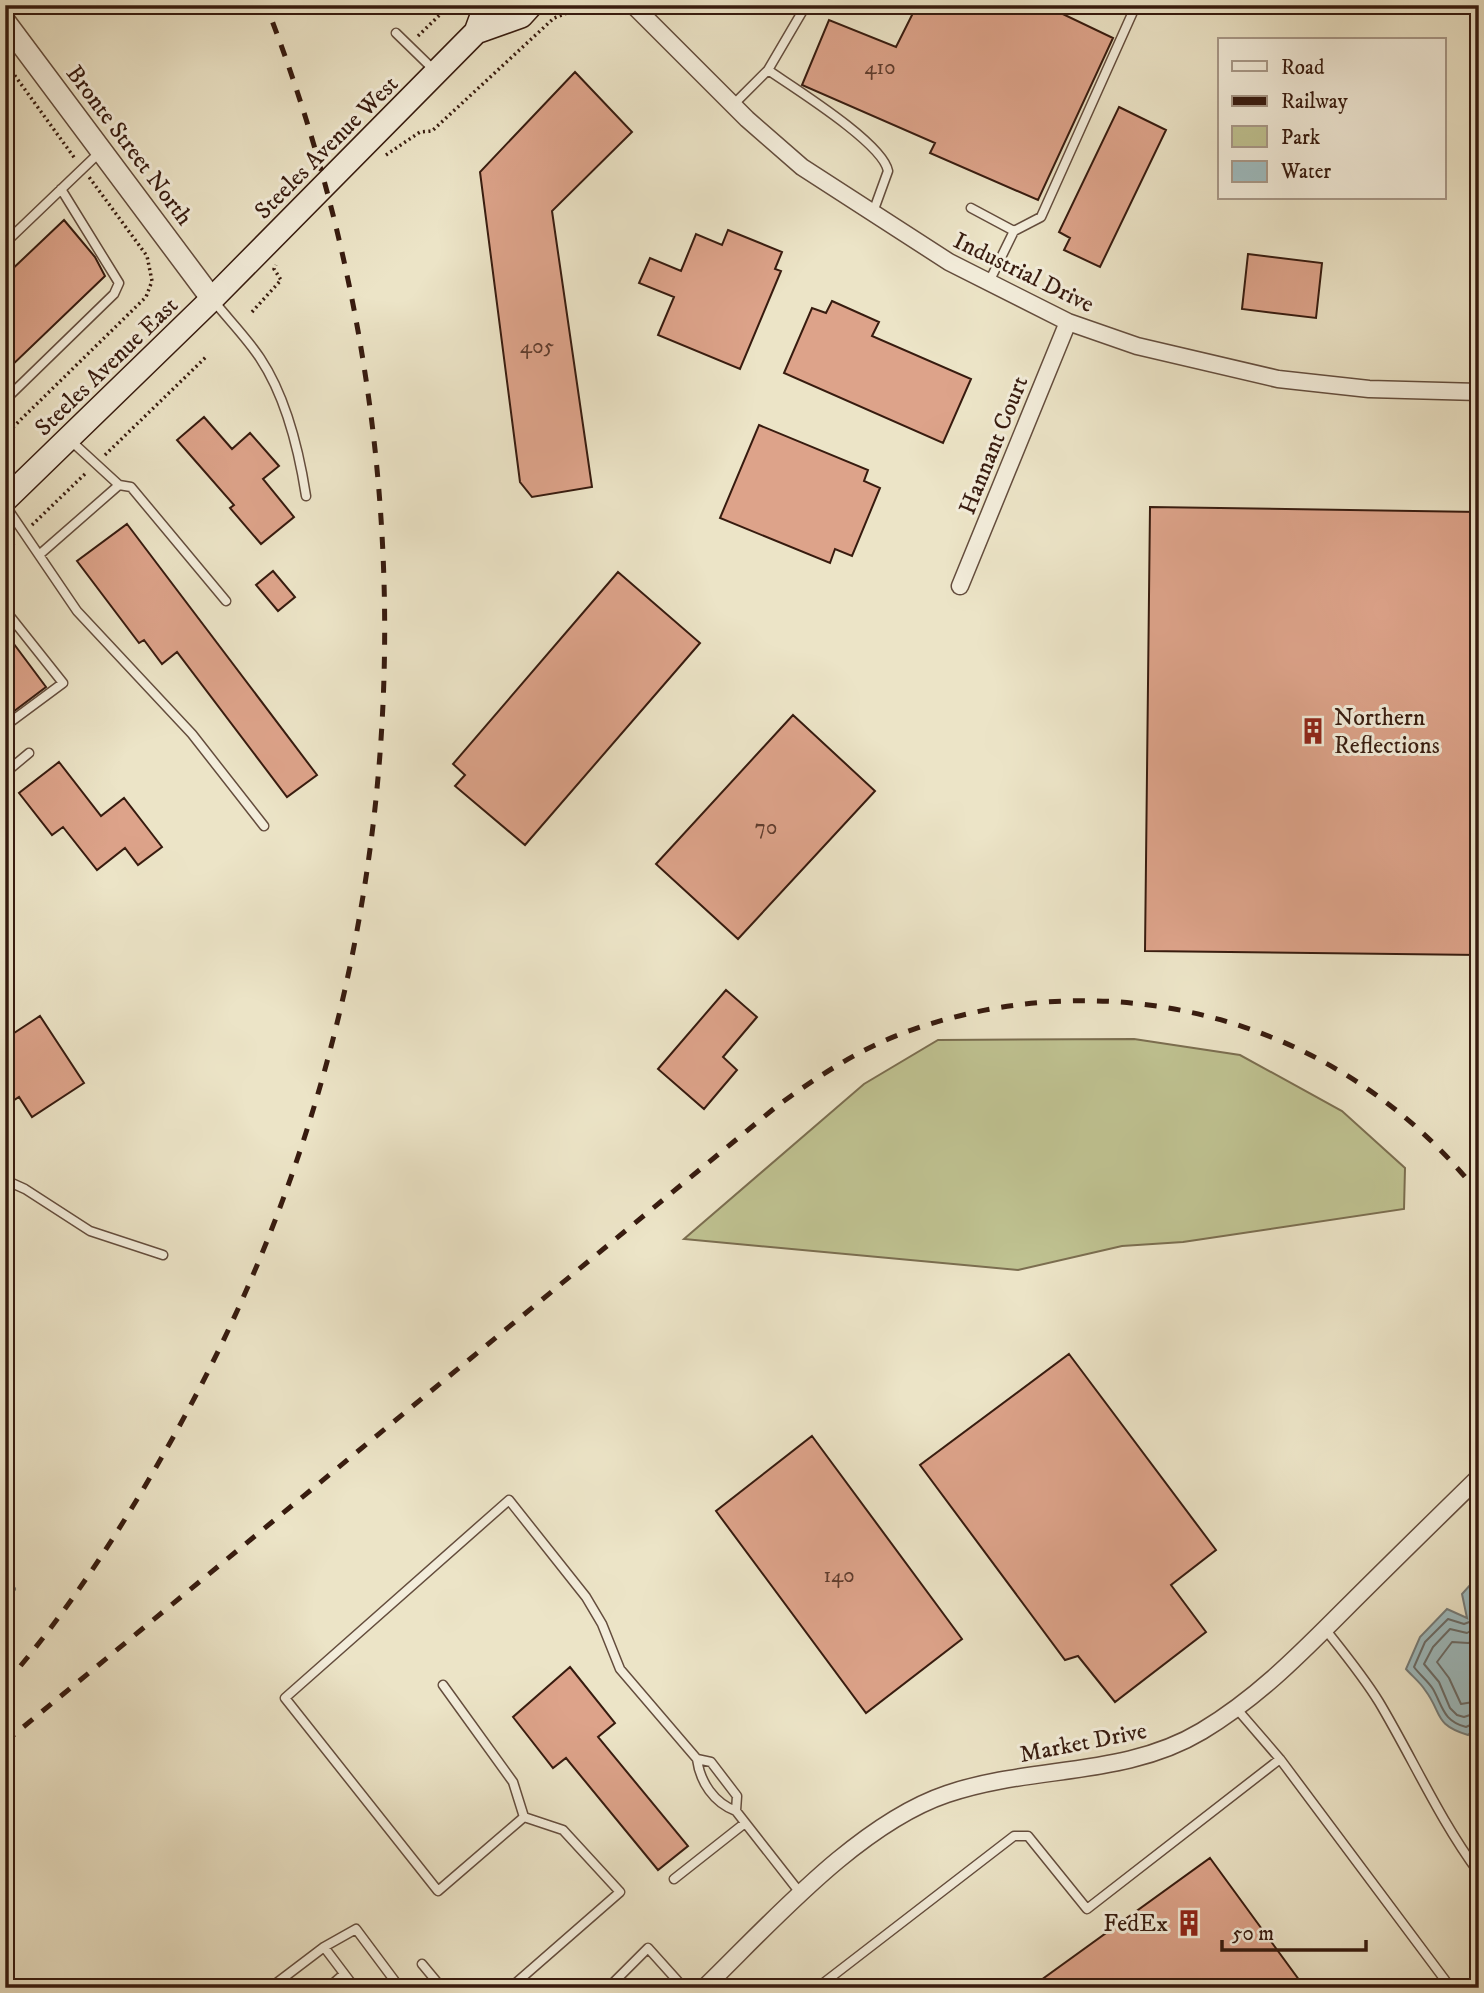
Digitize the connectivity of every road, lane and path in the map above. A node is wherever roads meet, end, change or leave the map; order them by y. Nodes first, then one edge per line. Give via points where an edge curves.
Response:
1 (450, 5) edge
2 (486, 5) edge
3 (531, 5) edge
4 (633, 5) edge
5 (1136, 5) edge
6 (575, 10) dead end
7 (803, 12) dead end
8 (5, 22) edge
9 (476, 32) junction
10 (396, 33) dead end
11 (409, 45) junction
12 (768, 70) junction
13 (437, 72) junction
14 (733, 105) junction
15 (432, 131) dead end
16 (102, 151) junction
17 (61, 188) junction
18 (971, 208) dead end
19 (872, 215) junction
20 (1014, 231) junction
21 (5, 243) edge
22 (152, 281) dead end
23 (281, 281) dead end
24 (989, 282) junction
25 (212, 299) junction
26 (252, 312) dead end
27 (1068, 323) junction
28 (1479, 392) edge
29 (5, 400) edge
30 (5, 435) edge
31 (68, 439) junction
32 (119, 485) junction
33 (306, 496) dead end
34 (5, 500) edge
35 (5, 505) edge
36 (39, 555) junction
37 (960, 586) dead end
38 (226, 601) dead end
39 (5, 610) edge
40 (5, 726) edge
41 (29, 753) dead end
42 (5, 773) edge
43 (264, 826) dead end
44 (5, 1180) edge
45 (163, 1255) dead end
46 (1479, 1477) edge
47 (1325, 1629) junction
48 (443, 1685) dead end
49 (1236, 1708) junction
50 (697, 1759) junction
51 (1280, 1759) junction
52 (736, 1811) junction
53 (524, 1817) junction
54 (744, 1823) junction
55 (1479, 1873) edge
56 (674, 1879) dead end
57 (801, 1894) junction
58 (324, 1947) junction
59 (422, 1964) dead end
60 (344, 1974) junction
61 (270, 1988) edge
62 (328, 1988) edge
63 (355, 1988) edge
64 (400, 1988) edge
65 (442, 1988) edge
66 (510, 1988) edge
67 (608, 1988) edge
68 (684, 1988) edge
69 (704, 1988) edge
70 (817, 1988) edge
71 (1451, 1988) edge

1 - 11 path
2 - 9 main road, Steeles Avenue West
3 - 9 main road, Steeles Avenue West via 521,16
4 - 14 street, Industrial Drive
5 - 20 lane via 1041,217
6 - 15 path via 554,18
7 - 12 lane
8 - 16 street, Bronte Street North
9 - 13 main road, Steeles Avenue West
10 - 11 lane
11 - 13 lane
12 - 14 lane
12 - 19 lane via 860,135 882,156 888,171
13 - 25 main road, Steeles Avenue West
14 - 19 street, Industrial Drive via 802,167
16 - 17 lane
16 - 25 street, Bronte Street North
17 - 21 lane
17 - 29 lane via 119,283 114,294
18 - 20 lane
19 - 24 street, Industrial Drive
20 - 24 lane
22 - 30 path via 146,297
23 - 26 path
24 - 27 street, Industrial Drive
25 - 31 main road, Steeles Avenue East
25 - 33 lane via 260,358 279,393
27 - 28 street, Industrial Drive via 1137,346 1278,379 1369,389
27 - 37 street, Hannant Court
31 - 32 lane
31 - 34 main road, Steeles Avenue East
32 - 36 lane
32 - 38 lane via 131,487
35 - 36 lane
36 - 43 lane via 77,611 192,734
39 - 40 lane via 63,683
41 - 42 lane
44 - 45 lane via 90,1231
46 - 47 street, Market Drive
47 - 49 street, Market Drive via 1265,1688
47 - 55 lane via 1373,1694 1452,1837
48 - 53 lane via 513,1782
49 - 51 lane
49 - 57 street, Market Drive via 1203,1731 1146,1756 1096,1768 999,1780 946,1794 872,1834
50 - 52 lane via 699,1776 722,1806
50 - 52 lane via 711,1762 737,1796
50 - 53 lane via 620,1669 603,1624 586,1597 509,1500 285,1698 438,1891
51 - 70 lane via 1087,1909 1028,1836 1014,1836
51 - 71 lane
52 - 54 lane
53 - 66 lane via 563,1830 620,1892
54 - 56 lane
54 - 57 lane
57 - 69 street, Market Drive
58 - 60 lane
58 - 61 lane
58 - 64 lane via 356,1929
59 - 65 lane
60 - 62 lane
60 - 63 lane
67 - 68 lane via 648,1948

